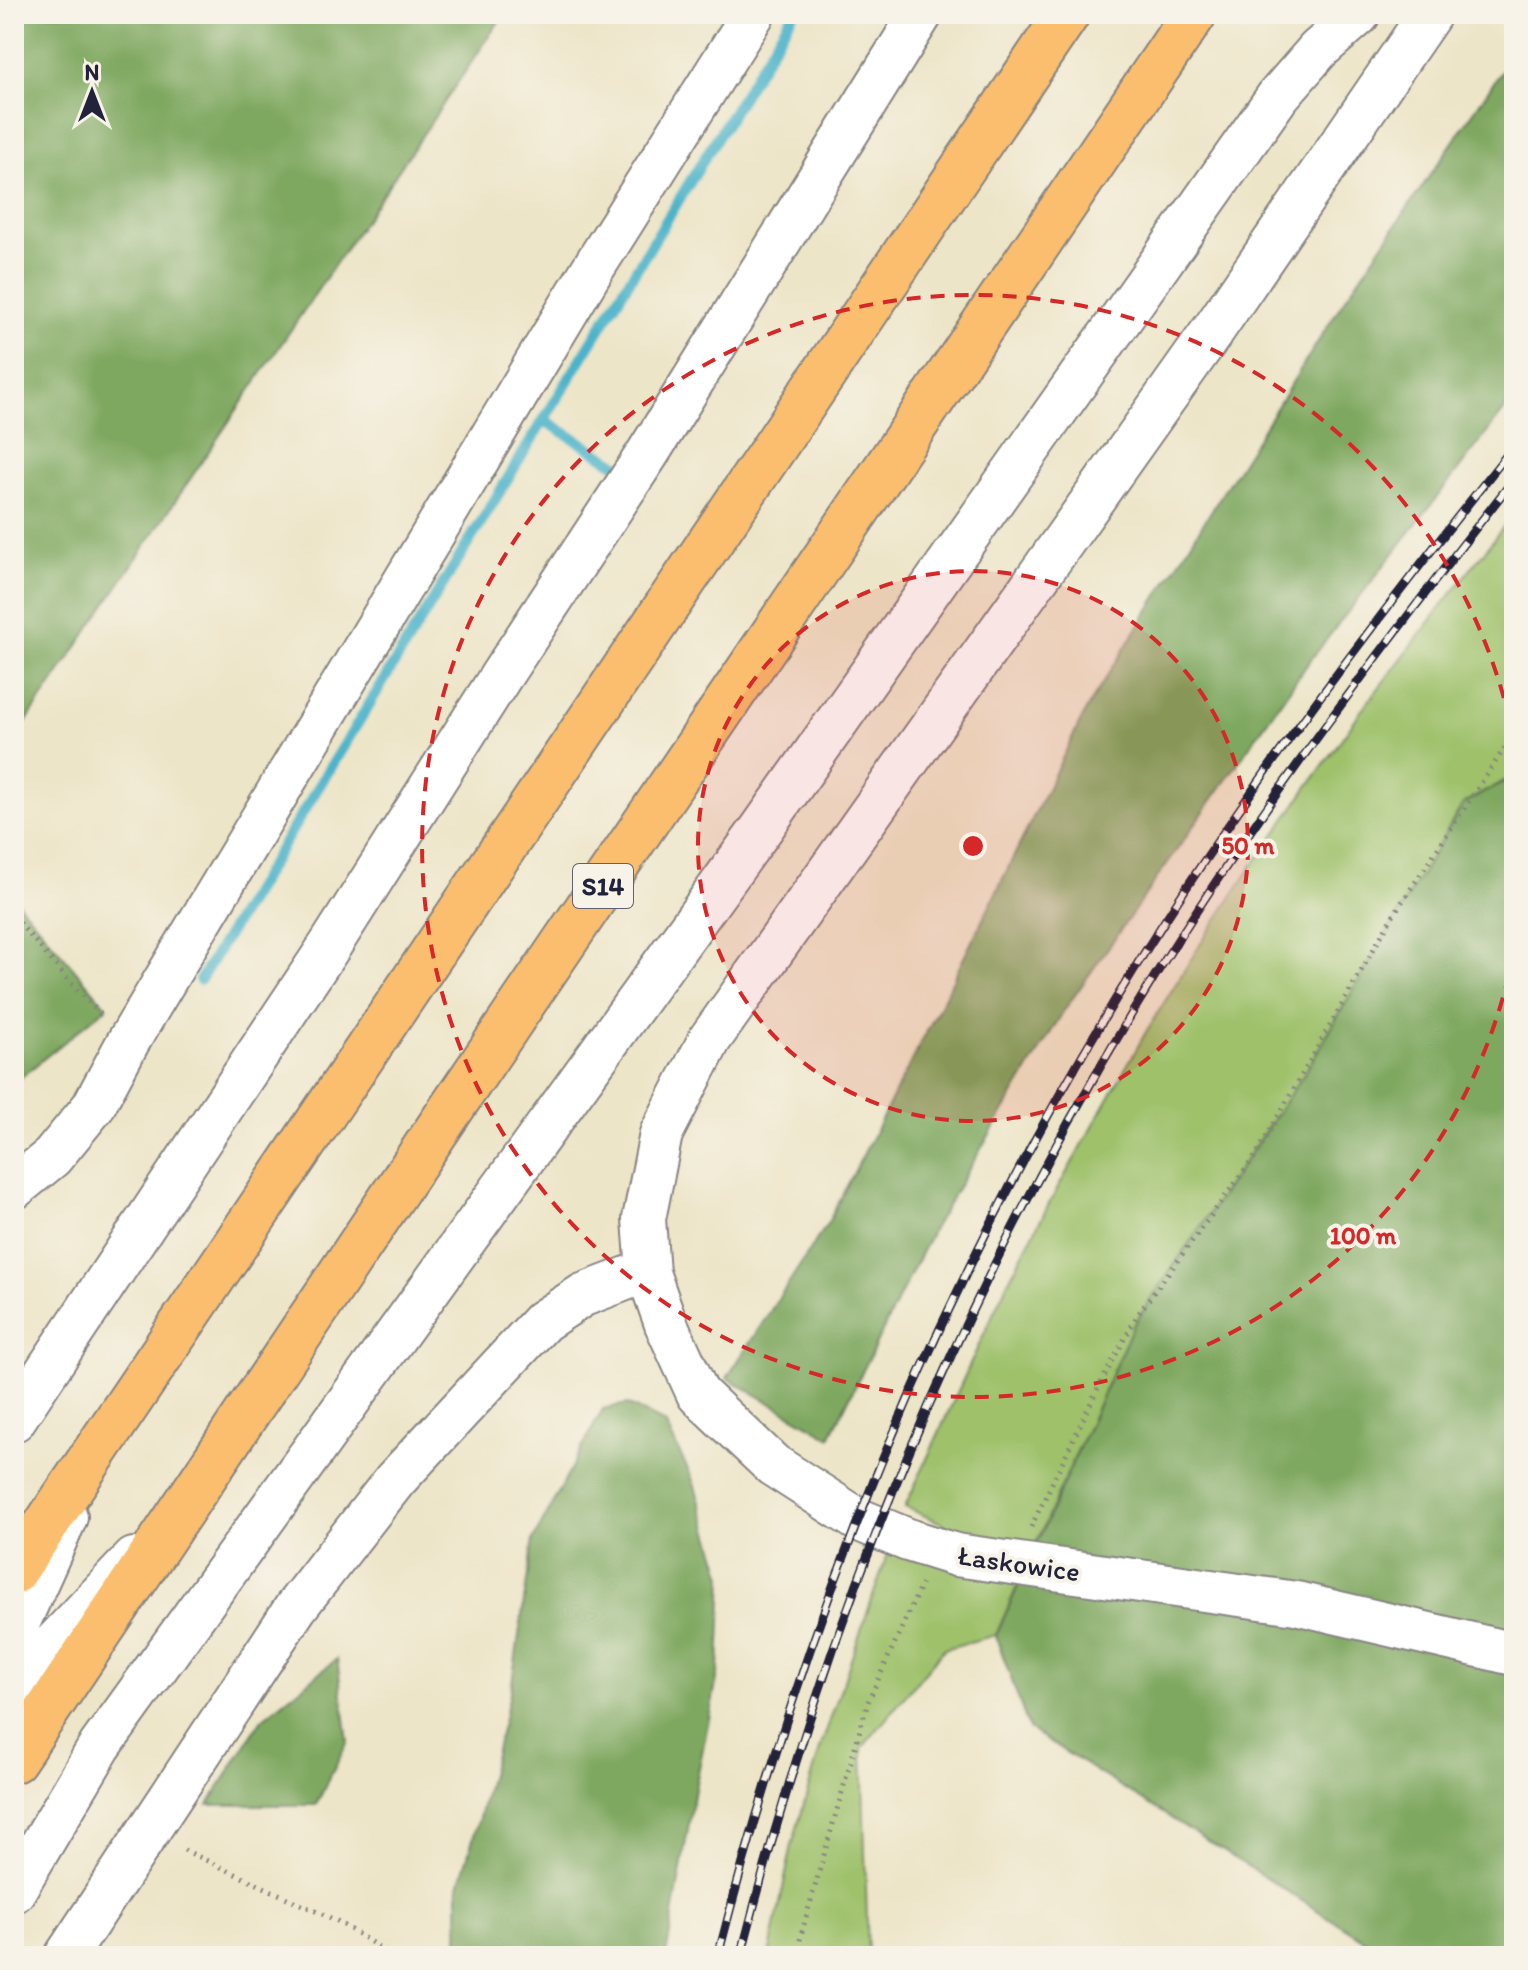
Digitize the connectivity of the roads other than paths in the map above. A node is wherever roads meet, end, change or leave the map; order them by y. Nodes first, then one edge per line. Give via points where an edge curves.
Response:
1 (753, 14) edge
2 (921, 14) edge
3 (1067, 14) edge
4 (1194, 14) edge
5 (1357, 14) edge
6 (1430, 14) edge
7 (1407, 47) junction
8 (14, 1188) edge
9 (648, 1273) junction
10 (14, 1420) edge
11 (97, 1448) junction
12 (186, 1504) junction
13 (14, 1572) edge
14 (14, 1633) edge
15 (1514, 1654) edge
16 (14, 1686) edge
17 (14, 1760) edge
18 (14, 1891) edge
19 (66, 1956) edge

1 - 8 street via 592,270 93,1107 52,1157
2 - 10 street via 648,453 331,944
3 - 11 highway
4 - 12 highway, S14
5 - 7 street
5 - 18 street via 1278,96 762,828 100,1746
6 - 7 street, Łaskowice
7 - 9 street, Łaskowice via 1214,329 710,1039 661,1134 644,1219
9 - 15 street, Łaskowice via 698,1394 773,1465 857,1519 975,1559 1296,1603
9 - 19 street via 583,1295 543,1321 395,1480 296,1607
11 - 13 highway
11 - 14 street
12 - 16 street
12 - 17 highway, S14

